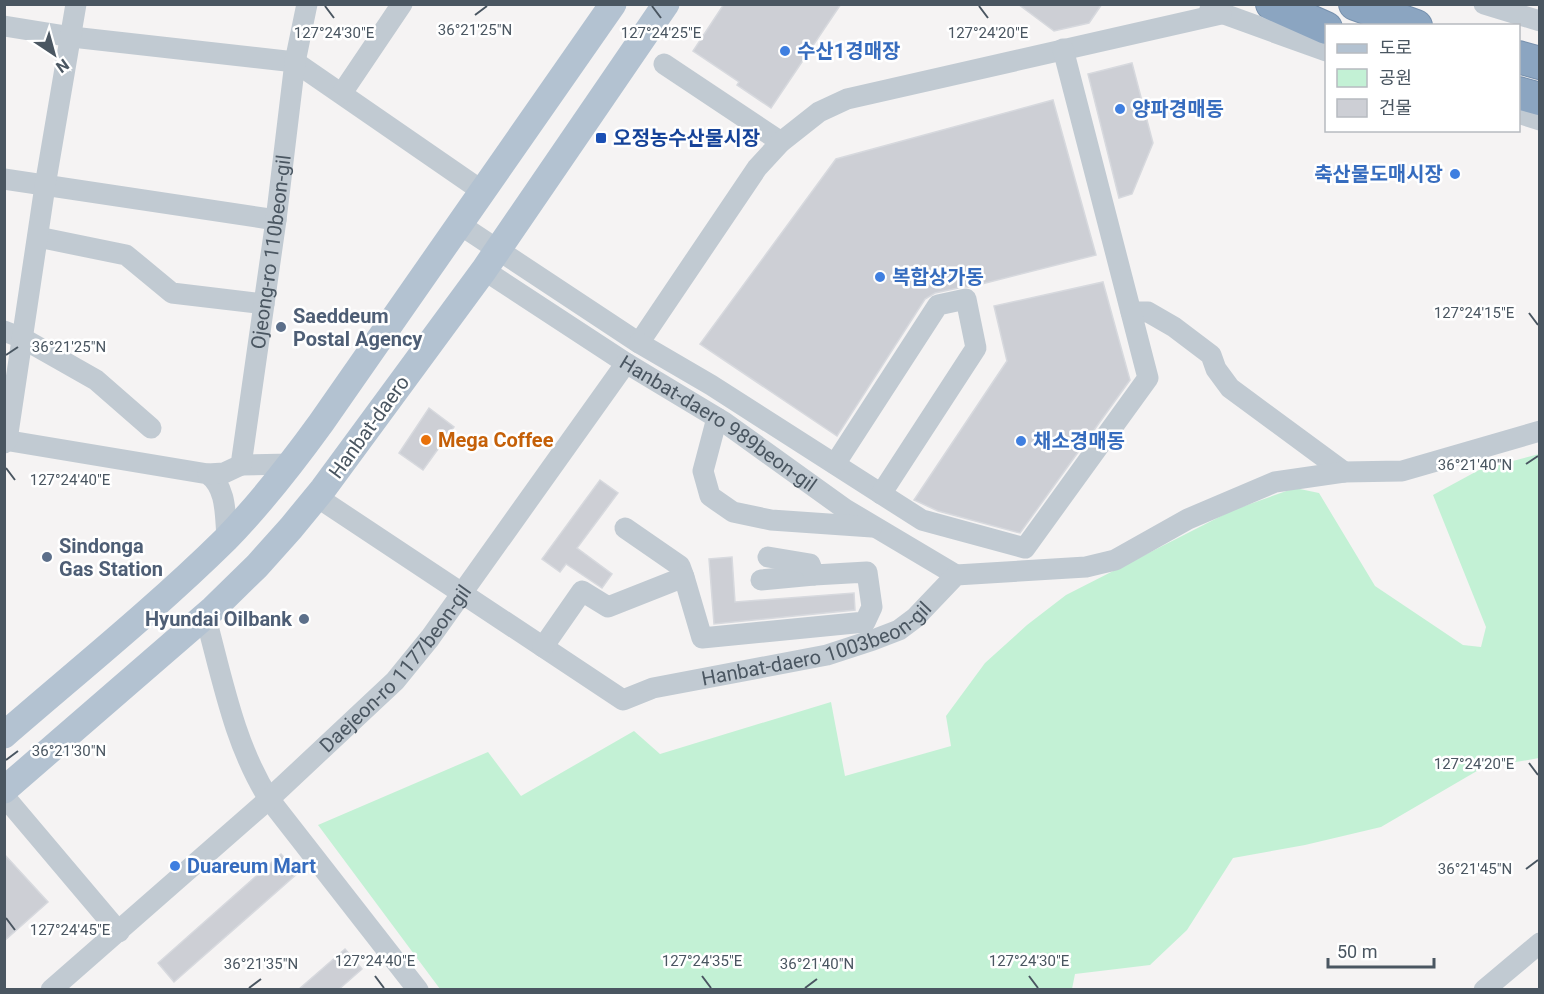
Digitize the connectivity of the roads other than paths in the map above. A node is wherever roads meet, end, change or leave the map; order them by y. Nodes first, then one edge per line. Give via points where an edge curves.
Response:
1 (76, 4) edge
2 (307, 4) edge
3 (402, 4) edge
4 (613, 4) edge
5 (666, 4) edge
6 (1201, 4) edge
7 (1272, 4) edge
8 (1355, 4) edge
9 (1484, 4) edge
10 (1512, 4) edge
11 (1539, 12) edge
12 (1221, 14) junction
13 (1539, 21) edge
14 (1410, 24) edge
15 (4, 26) edge
16 (1325, 28) edge
17 (72, 37) junction
18 (1064, 49) junction
19 (1325, 51) edge
20 (1520, 58) edge
21 (295, 62) junction
22 (1539, 63) edge
23 (664, 64) dead end
24 (342, 93) junction
25 (1520, 94) edge
26 (1539, 99) edge
27 (1520, 114) edge
28 (1539, 120) edge
29 (781, 142) junction
30 (4, 179) edge
31 (45, 186) junction
32 (482, 190) junction
33 (276, 220) junction
34 (459, 224) junction
35 (38, 237) junction
36 (491, 260) junction
37 (264, 304) junction
38 (1131, 312) junction
39 (13, 335) edge
40 (639, 343) junction
41 (626, 363) junction
42 (717, 418) junction
43 (151, 428) dead end
44 (1539, 431) edge
45 (5, 441) edge
46 (291, 464) junction
47 (835, 464) junction
48 (241, 465) junction
49 (1344, 472) junction
50 (208, 474) junction
51 (881, 494) junction
52 (317, 496) junction
53 (625, 528) dead end
54 (876, 528) junction
55 (228, 537) junction
56 (768, 557) dead end
57 (814, 575) junction
58 (956, 575) junction
59 (684, 577) junction
60 (761, 580) dead end
61 (462, 592) junction
62 (205, 615) junction
63 (869, 631) junction
64 (543, 647) junction
65 (4, 735) edge
66 (4, 790) edge
67 (4, 796) edge
68 (269, 798) junction
69 (119, 932) junction
70 (1539, 943) edge
71 (51, 990) edge
72 (418, 990) edge
73 (1484, 990) edge

1 - 17 street
2 - 21 street, Ojeong-ro 110beon-gil
3 - 24 street
4 - 32 main road
5 - 36 main road, Hanbat-daero
6 - 12 street
7 - 16 highway
8 - 14 highway
9 - 13 street
10 - 11 street
12 - 18 street
12 - 19 street
15 - 17 street
17 - 21 street
17 - 31 street
18 - 29 street via 847,99 819,112
18 - 38 street
20 - 22 highway
21 - 24 street
21 - 33 street, Ojeong-ro 110beon-gil
23 - 29 street
24 - 32 street
25 - 26 highway
27 - 28 street
29 - 40 street via 757,168
30 - 31 street
31 - 33 street
31 - 35 street
32 - 34 main road
33 - 37 street, Ojeong-ro 110beon-gil
34 - 36 street
34 - 46 main road
35 - 37 street via 126,255 172,293
35 - 39 street
36 - 40 street
36 - 41 street, Hanbat-daero 989beon-gil
36 - 52 main road, Hanbat-daero
37 - 48 street, Ojeong-ro 110beon-gil
38 - 49 street via 1148,312 1174,327 1211,356 1230,388
38 - 51 street via 1148,378 1025,548 922,520
39 - 43 street via 96,380
39 - 45 street
40 - 47 street
41 - 42 street, Hanbat-daero 989beon-gil
41 - 61 street, Daejeon-ro 1177beon-gil
42 - 54 street, Hanbat-daero 989beon-gil
42 - 54 street via 703,471 710,496 734,512 771,520
44 - 49 street via 1402,471
45 - 50 street
46 - 48 street
46 - 55 main road
47 - 51 street
47 - 51 street via 938,305 966,299 976,348
48 - 50 street via 224,473
49 - 58 street via 1275,482 1188,519 1115,560 1086,567
50 - 55 street via 222,493
52 - 61 street, Hanbat-daero 1003beon-gil
52 - 62 main road, Hanbat-daero via 257,566
53 - 59 street via 680,566
54 - 58 street, Hanbat-daero 989beon-gil
55 - 65 main road
56 - 57 street via 810,564
57 - 60 street
57 - 63 street via 867,572 872,607
58 - 63 street, Hanbat-daero 1003beon-gil via 899,630
59 - 63 street via 702,638
59 - 64 street via 608,607 582,591
61 - 64 street, Hanbat-daero 1003beon-gil
61 - 68 street, Daejeon-ro 1177beon-gil via 395,681
62 - 66 main road, Hanbat-daero
62 - 68 street via 243,752
63 - 64 street, Hanbat-daero 1003beon-gil via 827,655 653,688 622,700
67 - 69 street
68 - 69 street, Daejeon-ro 1177beon-gil
68 - 72 street
69 - 71 street, Daejeon-ro 1177beon-gil
70 - 73 street

